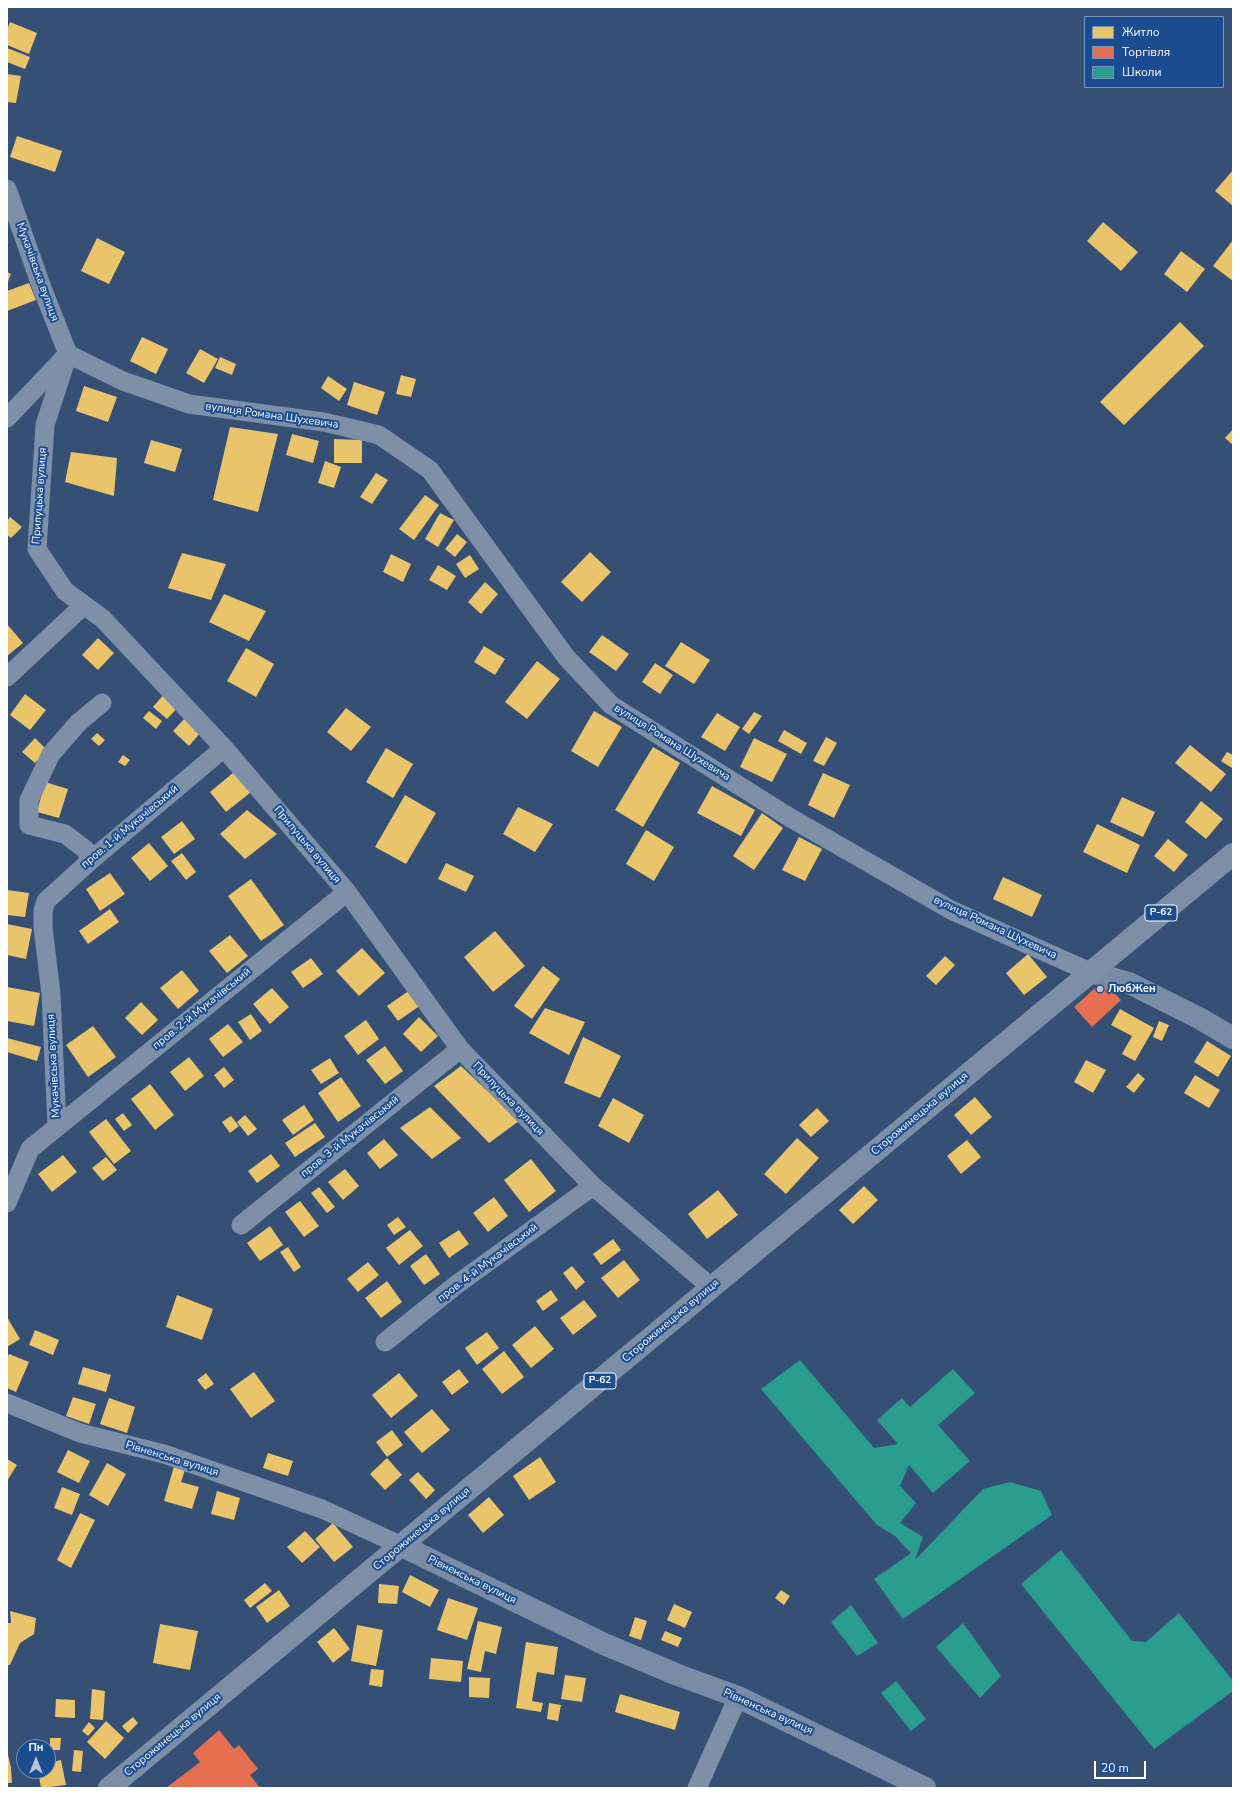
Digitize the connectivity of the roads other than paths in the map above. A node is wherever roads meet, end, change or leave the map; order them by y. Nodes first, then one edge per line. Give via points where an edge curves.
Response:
1 (7, 189) edge
2 (68, 354) junction
3 (7, 418) edge
4 (84, 605) junction
5 (7, 677) edge
6 (102, 703) dead end
7 (224, 748) junction
8 (1233, 854) edge
9 (90, 860) junction
10 (347, 892) junction
11 (43, 912) joint
12 (1090, 972) junction
13 (1233, 1038) edge
14 (460, 1049) junction
15 (57, 1126) junction
16 (593, 1186) junction
17 (7, 1203) edge
18 (241, 1225) dead end
19 (712, 1288) junction
20 (385, 1342) dead end
21 (7, 1403) edge
22 (402, 1546) junction
23 (738, 1697) junction
24 (109, 1788) edge
25 (697, 1788) edge
26 (925, 1788) edge

1 - 2 street, Мукачівська вулиця
2 - 3 street
2 - 4 street, Прилуцька вулиця via 45,425 37,549 65,591
2 - 12 street, вулиця Романа Шухевича via 123,381 189,404 324,422 379,435 430,470 566,657 611,705 789,817 951,910
4 - 5 street
4 - 7 street, Прилуцька вулиця via 103,619
6 - 9 street via 78,723 51,754 29,800 29,825 65,834 86,850
7 - 9 street, пров. 1-й Мукачівський
7 - 10 street, Прилуцька вулиця
8 - 12 main road, Сторожинецька вулиця / Р-62
9 - 11 street, пров. 1-й Мукачівський via 46,901
10 - 14 street, Прилуцька вулиця
10 - 15 street, пров. 2-й Мукачівський
11 - 15 street, Мукачівська вулиця via 51,994
12 - 13 street, вулиця Романа Шухевича via 1129,983
12 - 19 main road, Сторожинецька вулиця / Р-62
14 - 16 street, Прилуцька вулиця
14 - 18 street, пров. 3-й Мукачівський
15 - 17 street, Мукачівська вулиця via 30,1149
16 - 19 street, Прилуцька вулиця
16 - 20 street, пров. 4-й Мукачівський via 456,1285
19 - 22 main road, Сторожинецька вулиця / Р-62
21 - 22 street, Рівненська вулиця via 80,1433 164,1454 322,1509
22 - 23 street, Рівненська вулиця via 604,1644
22 - 24 main road, Сторожинецька вулиця / Р-62
23 - 25 street
23 - 26 street, Рівненська вулиця

